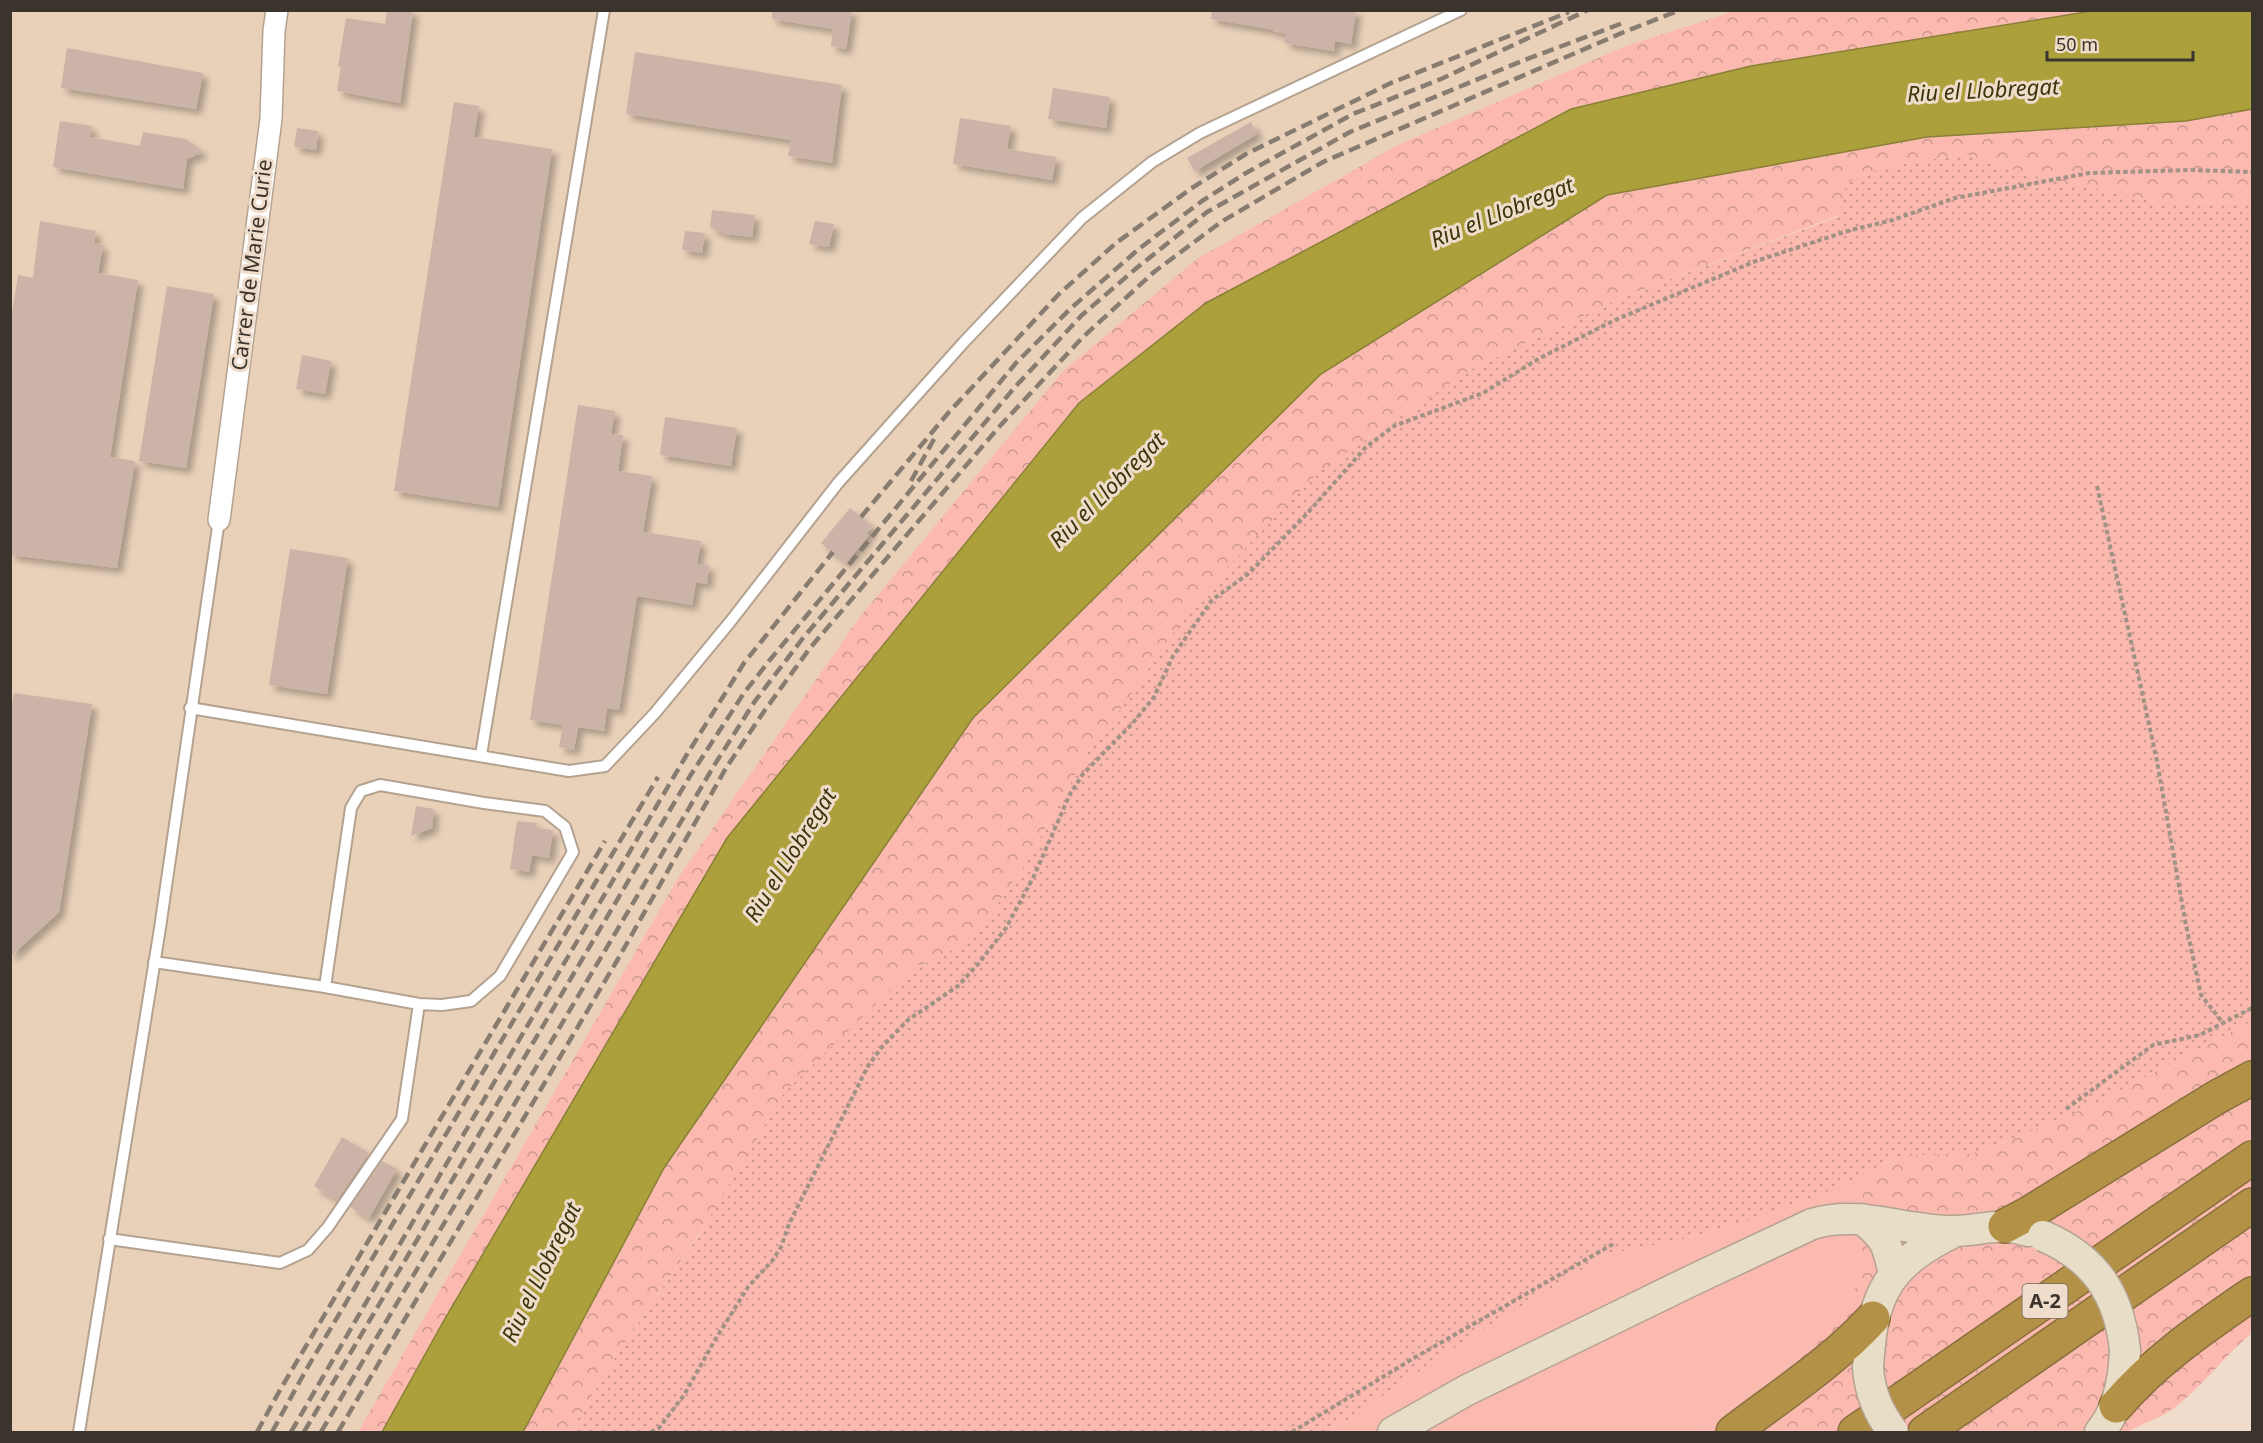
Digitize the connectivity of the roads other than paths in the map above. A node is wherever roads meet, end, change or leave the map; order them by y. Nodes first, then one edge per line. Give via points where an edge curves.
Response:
1 (277, 10) edge
2 (604, 10) edge
3 (1461, 10) edge
4 (219, 519) joint
5 (190, 708) junction
6 (482, 755) junction
7 (154, 962) junction
8 (325, 987) junction
9 (419, 1004) junction
10 (2253, 1077) edge
11 (2253, 1158) edge
12 (2253, 1205) edge
13 (1862, 1219) junction
14 (2005, 1226) junction
15 (1956, 1231) junction
16 (109, 1239) junction
17 (1894, 1275) junction
18 (2253, 1294) edge
19 (1873, 1318) junction
20 (2108, 1419) edge
21 (79, 1432) edge
22 (1393, 1432) edge
23 (1733, 1432) edge
24 (1855, 1432) edge
25 (1893, 1432) edge
26 (1925, 1432) edge

1 - 4 street, Carrer de Marie Curie via 271,119
2 - 6 lane
3 - 6 lane via 1200,133 1152,162 1082,218 838,483 730,622 655,713 605,766 569,771
4 - 5 lane
5 - 6 lane
5 - 7 lane
7 - 8 lane
7 - 16 lane
8 - 9 lane
8 - 9 lane via 351,808 361,791 380,785 545,811 565,827 573,852 500,976 471,1001
9 - 16 lane via 402,1119 308,1250 280,1263
10 - 14 highway
11 - 24 highway, A-2
12 - 26 highway, A-2
13 - 15 main road
13 - 17 main road via 1883,1239
13 - 22 main road via 1832,1219 1790,1233 1467,1390
14 - 15 main road
14 - 20 main road, bridge via 2060,1243 2105,1284 2119,1316 2125,1350 2122,1385
15 - 17 main road via 1911,1257
16 - 21 lane
17 - 19 main road
18 - 20 highway via 2172,1350 2141,1377
19 - 23 highway via 1824,1362
19 - 25 main road, bridge via 1868,1368 1873,1397

